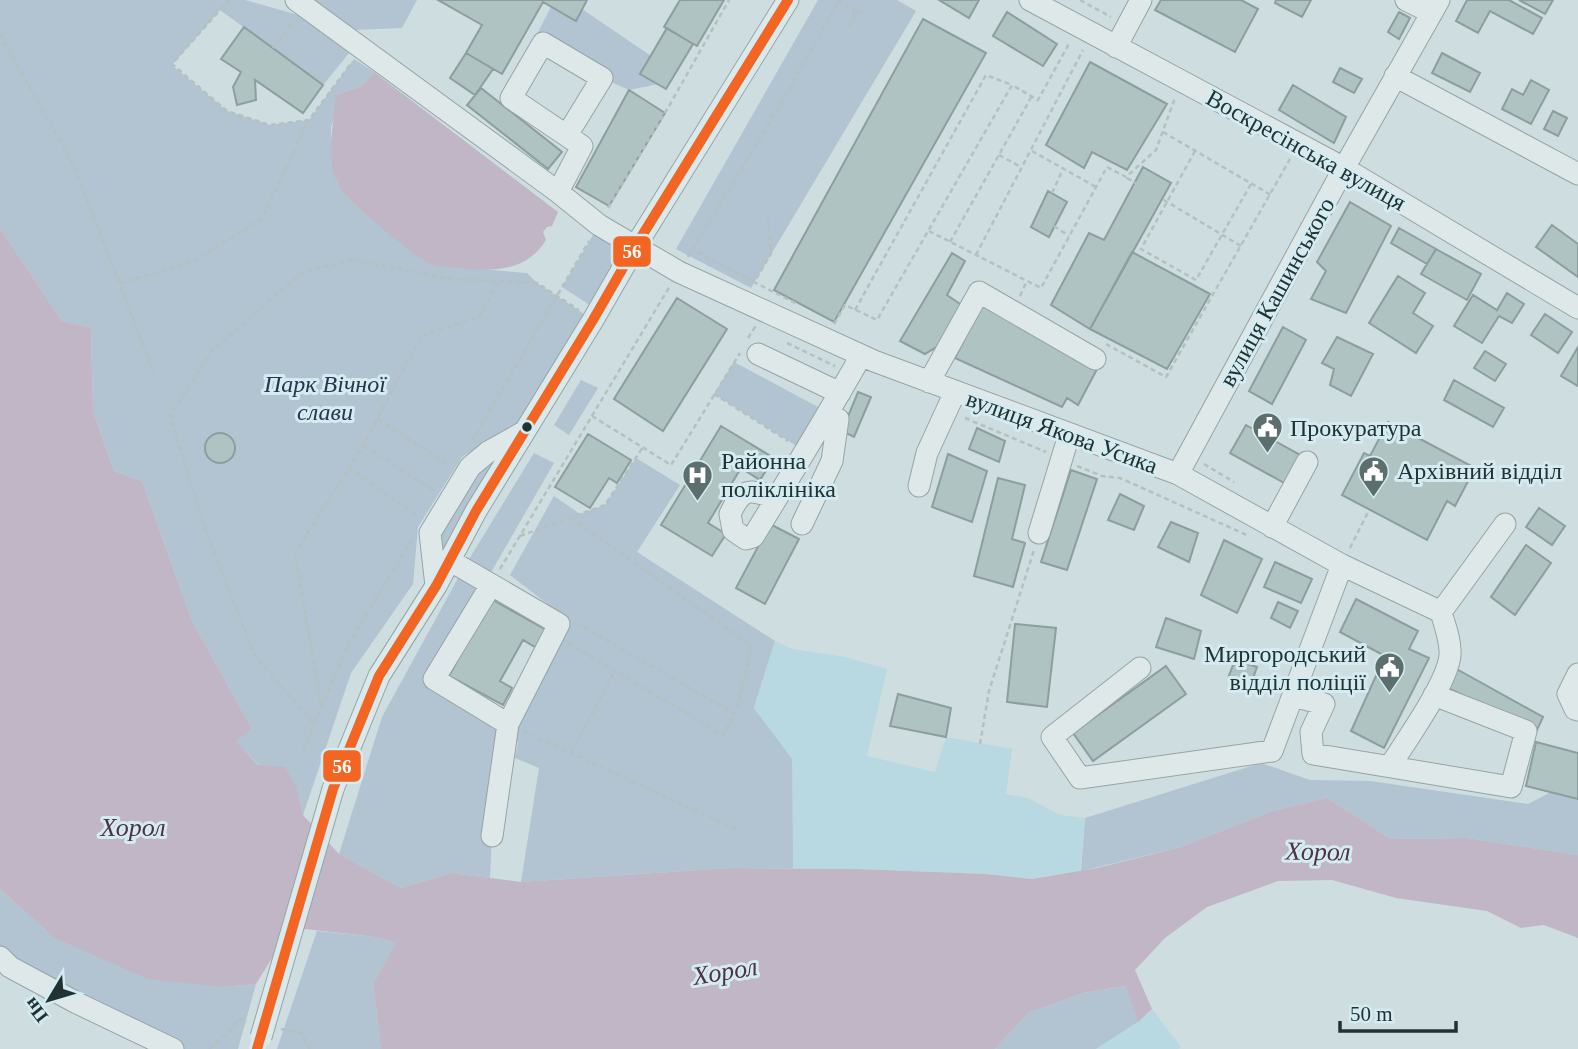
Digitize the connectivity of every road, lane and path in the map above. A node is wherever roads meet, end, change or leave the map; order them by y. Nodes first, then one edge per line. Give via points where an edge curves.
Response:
1 (229, 0) edge
2 (729, 0) edge
3 (788, 0) edge
4 (839, 0) edge
5 (1030, 0) edge
6 (1080, 0) edge
7 (1141, 0) edge
8 (1406, 0) edge
9 (300, 3) edge
10 (1435, 6) edge
11 (853, 10) junction
12 (866, 10) dead end
13 (859, 11) junction
14 (855, 15) junction
15 (1128, 26) junction
16 (849, 27) dead end
17 (0, 34) edge
18 (1072, 39) dead end
19 (1085, 47) dead end
20 (1116, 47) junction
21 (273, 48) dead end
22 (364, 50) junction
23 (1395, 76) junction
24 (1012, 85) junction
25 (1032, 96) junction
26 (1175, 96) dead end
27 (309, 120) junction
28 (1163, 132) junction
29 (567, 135) junction
30 (1030, 150) junction
31 (1195, 151) junction
32 (999, 155) junction
33 (1290, 159) dead end
34 (1022, 167) junction
35 (1343, 168) junction
36 (1063, 169) junction
37 (1578, 174) edge
38 (1126, 177) junction
39 (1251, 184) junction
40 (1096, 187) junction
41 (558, 192) junction
42 (1052, 193) dead end
43 (1271, 195) junction
44 (1168, 201) junction
45 (768, 219) dead end
46 (599, 225) junction
47 (1054, 226) dead end
48 (929, 231) junction
49 (1222, 235) junction
50 (1069, 236) junction
51 (950, 242) junction
52 (1241, 246) junction
53 (635, 247) junction
54 (697, 252) dead end
55 (976, 255) junction
56 (679, 272) junction
57 (499, 281) junction
58 (754, 282) junction
59 (120, 284) junction
60 (557, 296) junction
61 (800, 306) dead end
62 (1578, 308) edge
63 (855, 310) junction
64 (593, 320) junction
65 (743, 321) dead end
66 (826, 340) junction
67 (749, 348) junction
68 (1096, 349) joint
69 (862, 356) junction
70 (154, 373) dead end
71 (929, 382) junction
72 (955, 392) junction
73 (840, 393) junction
74 (714, 394) junction
75 (829, 412) junction
76 (592, 416) junction
77 (964, 417) dead end
78 (378, 419) junction
79 (523, 432) junction
80 (1069, 435) junction
81 (363, 446) junction
82 (469, 446) dead end
83 (643, 447) junction
84 (806, 452) junction
85 (1062, 459) junction
86 (1307, 461) dead end
87 (1203, 463) dead end
88 (349, 468) junction
89 (454, 469) dead end
90 (1178, 474) junction
91 (1236, 484) dead end
92 (919, 486) dead end
93 (781, 492) dead end
94 (438, 493) dead end
95 (1369, 510) dead end
96 (571, 517) junction
97 (423, 519) dead end
98 (802, 524) dead end
99 (1505, 524) dead end
100 (1272, 527) junction
101 (1039, 533) joint
102 (520, 536) junction
103 (1252, 537) dead end
104 (412, 538) dead end
105 (1346, 557) junction
106 (449, 560) junction
107 (491, 585) junction
108 (436, 586) junction
109 (1441, 612) junction
110 (556, 629) junction
111 (1140, 668) dead end
112 (615, 671) junction
113 (1578, 674) edge
114 (1434, 695) junction
115 (1293, 696) junction
116 (1573, 702) edge
117 (321, 706) junction
118 (735, 714) junction
119 (314, 724) junction
120 (508, 724) junction
121 (980, 744) dead end
122 (303, 749) dead end
123 (571, 753) junction
124 (1390, 766) junction
125 (740, 831) dead end
126 (492, 836) dead end
127 (0, 957) edge
128 (259, 1043) edge
129 (173, 1049) edge

1 - 27 path via 172,64 227,111 270,125
2 - 46 path
3 - 53 street
4 - 11 path
4 - 56 path
5 - 20 street, Воскресінська вулиця
6 - 15 path
7 - 15 street
8 - 10 street
9 - 21 path
9 - 22 street, вулиця Якова Усика
10 - 23 street, вулиця Кашинського
11 - 13 path
11 - 14 path
12 - 13 path
13 - 14 path
14 - 16 path
15 - 20 street
17 - 59 path via 74,166
18 - 25 path via 1038,100
19 - 30 path
20 - 35 street, Воскресінська вулиця
22 - 27 path
22 - 41 street, вулиця Якова Усика
23 - 35 street, вулиця Кашинського
23 - 37 street
24 - 25 path
24 - 48 path
24 - 63 path via 986,75
25 - 32 path
26 - 28 path
27 - 59 path via 262,219 192,262
28 - 31 path
28 - 38 path via 1156,150
29 - 29 street via 511,97 543,43 602,78
29 - 41 street via 582,146
30 - 34 path
30 - 36 path
31 - 39 path
31 - 44 path
32 - 34 path
32 - 51 path
33 - 43 path
34 - 55 path
35 - 62 street, Воскресінська вулиця
35 - 90 street, вулиця Кашинського
36 - 40 path
36 - 42 path
38 - 40 path via 1107,167
38 - 44 path
39 - 43 path
39 - 49 path
40 - 50 path
41 - 46 street, вулиця Якова Усика
43 - 52 path
44 - 49 path
44 - 49 path via 1142,249 1196,281
45 - 58 path via 771,254
46 - 53 street, вулиця Якова Усика
46 - 60 path
47 - 50 path
48 - 51 path
48 - 63 path via 877,320
49 - 52 path
50 - 55 path via 1041,288
51 - 55 path
52 - 68 path via 1166,377
53 - 56 street, вулиця Якова Усика
53 - 64 street
54 - 58 path
56 - 66 street, вулиця Якова Усика
56 - 76 path
57 - 60 path via 537,283
57 - 78 path via 480,316 421,336
57 - 119 path via 451,279 352,260 301,274 211,352 170,415 205,529 255,656
58 - 61 path
59 - 70 path
60 - 64 path
60 - 82 path
63 - 66 path via 845,305
64 - 79 street
65 - 67 path via 754,327
66 - 69 street, вулиця Якова Усика
67 - 73 street
67 - 74 path
68 - 71 street via 979,292
69 - 71 street, вулиця Якова Усика
69 - 73 street
71 - 72 street, вулиця Якова Усика
72 - 80 street, вулиця Якова Усика
72 - 92 street via 927,453
73 - 75 street
74 - 83 path via 671,465
74 - 84 path
75 - 84 street
75 - 98 street via 838,419 832,461
76 - 83 path
76 - 102 path
77 - 85 path
78 - 81 path
78 - 89 path
79 - 106 street
79 - 108 street via 470,467 430,533
80 - 85 street
80 - 90 street, вулиця Якова Усика
81 - 88 path
81 - 94 path
83 - 96 path via 605,505
84 - 93 street
85 - 101 street
85 - 103 path via 1102,476 1120,478
86 - 100 street
87 - 91 path
88 - 97 path
88 - 117 path via 295,553
90 - 100 street, вулиця Якова Усика
95 - 105 path
96 - 102 path
96 - 118 path via 752,646
99 - 109 street
100 - 105 street, вулиця Якова Усика
101 - 121 path via 989,691
102 - 107 path
104 - 117 path via 348,645
105 - 109 street, вулиця Якова Усика
105 - 115 street
106 - 107 street
106 - 108 street
107 - 110 street
107 - 120 street via 435,679
108 - 128 street, bridge via 379,676 333,789
109 - 114 street via 1450,657
110 - 112 path
110 - 118 path via 564,616
110 - 120 street
111 - 115 street via 1052,737 1080,778 1272,751
112 - 118 path via 723,735
112 - 123 path
113 - 116 street
114 - 124 street
114 - 124 street via 1526,731 1511,787
115 - 124 street via 1324,704 1311,732 1313,754
117 - 119 path
119 - 122 path
120 - 123 path
120 - 126 street
123 - 125 path
127 - 129 street via 77,1003

